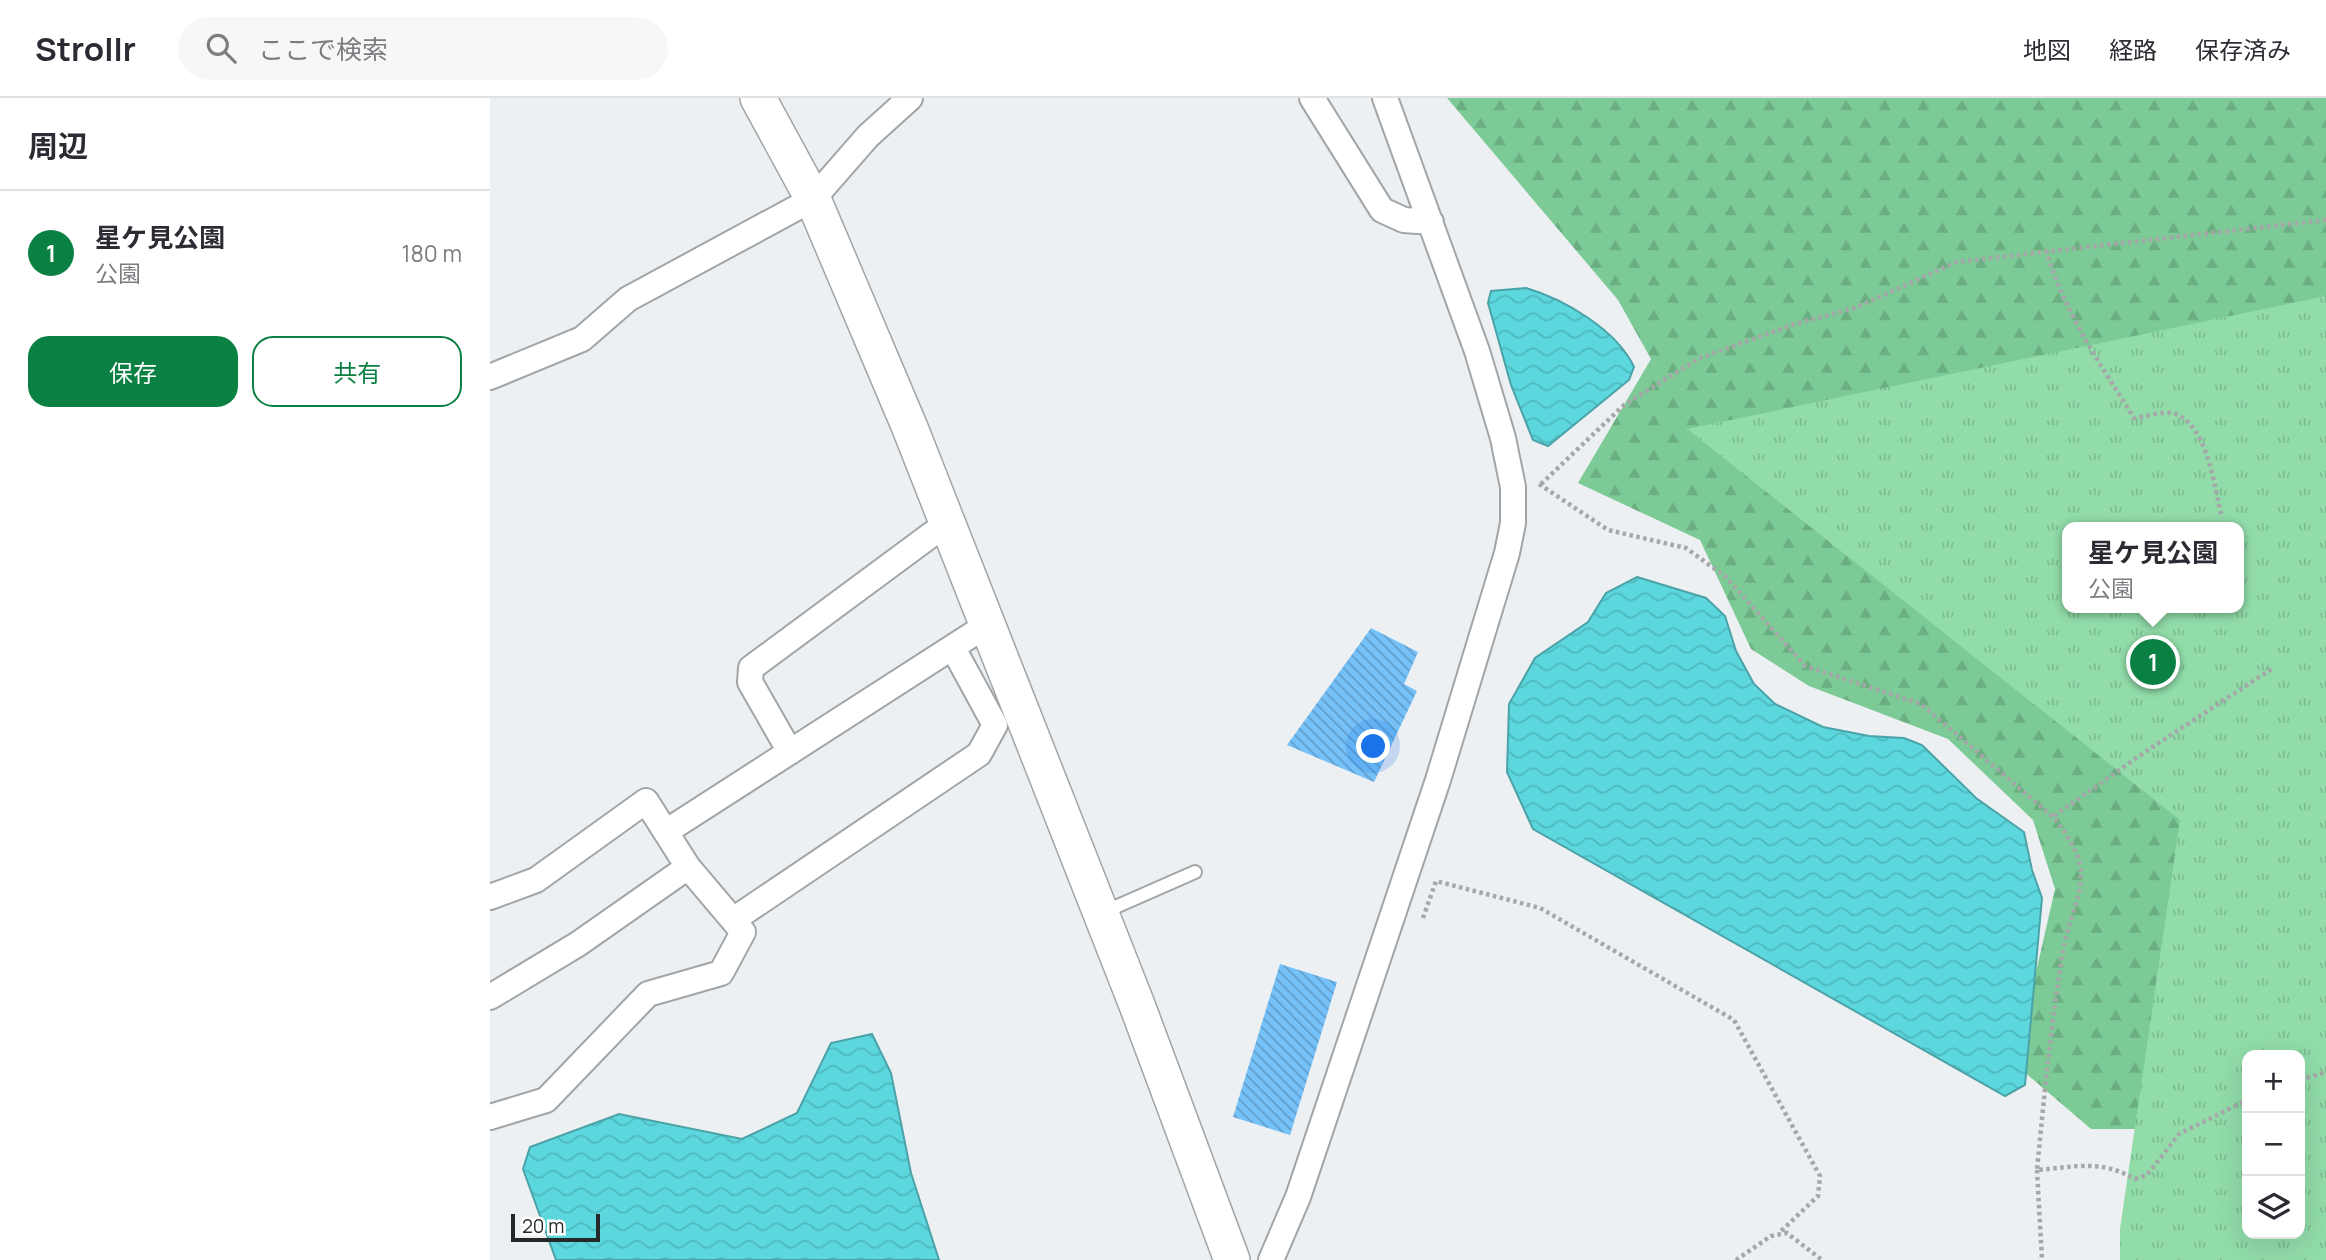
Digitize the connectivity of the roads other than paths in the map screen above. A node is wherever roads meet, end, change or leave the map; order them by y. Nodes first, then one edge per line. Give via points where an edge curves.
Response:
1 (758, 98) edge
2 (909, 98) edge
3 (1312, 98) edge
4 (1385, 98) edge
5 (813, 199) junction
6 (1431, 222) junction
7 (490, 377) edge
8 (947, 523) junction
9 (987, 625) junction
10 (953, 648) junction
11 (790, 752) junction
12 (667, 831) junction
13 (688, 867) junction
14 (1195, 872) dead end
15 (490, 897) edge
16 (1101, 913) junction
17 (733, 920) junction
18 (490, 997) edge
19 (490, 1117) edge
20 (1232, 1260) edge
21 (1271, 1260) edge

1 - 5 street
2 - 5 street via 868,136
3 - 6 street via 1382,210 1404,220
4 - 6 street
5 - 7 street via 628,299 582,339
5 - 8 street
6 - 21 street via 1503,438 1513,486 1513,523 1441,768 1298,1197
8 - 9 street
8 - 11 street via 751,668 750,682
9 - 10 street
9 - 16 street
10 - 11 street
10 - 17 street via 995,724 979,754
11 - 12 street
12 - 13 street
12 - 15 street via 646,801 536,880
13 - 17 street
13 - 18 street via 578,944
14 - 16 lane
16 - 20 street
17 - 19 street via 743,932 721,973 648,994 546,1100

